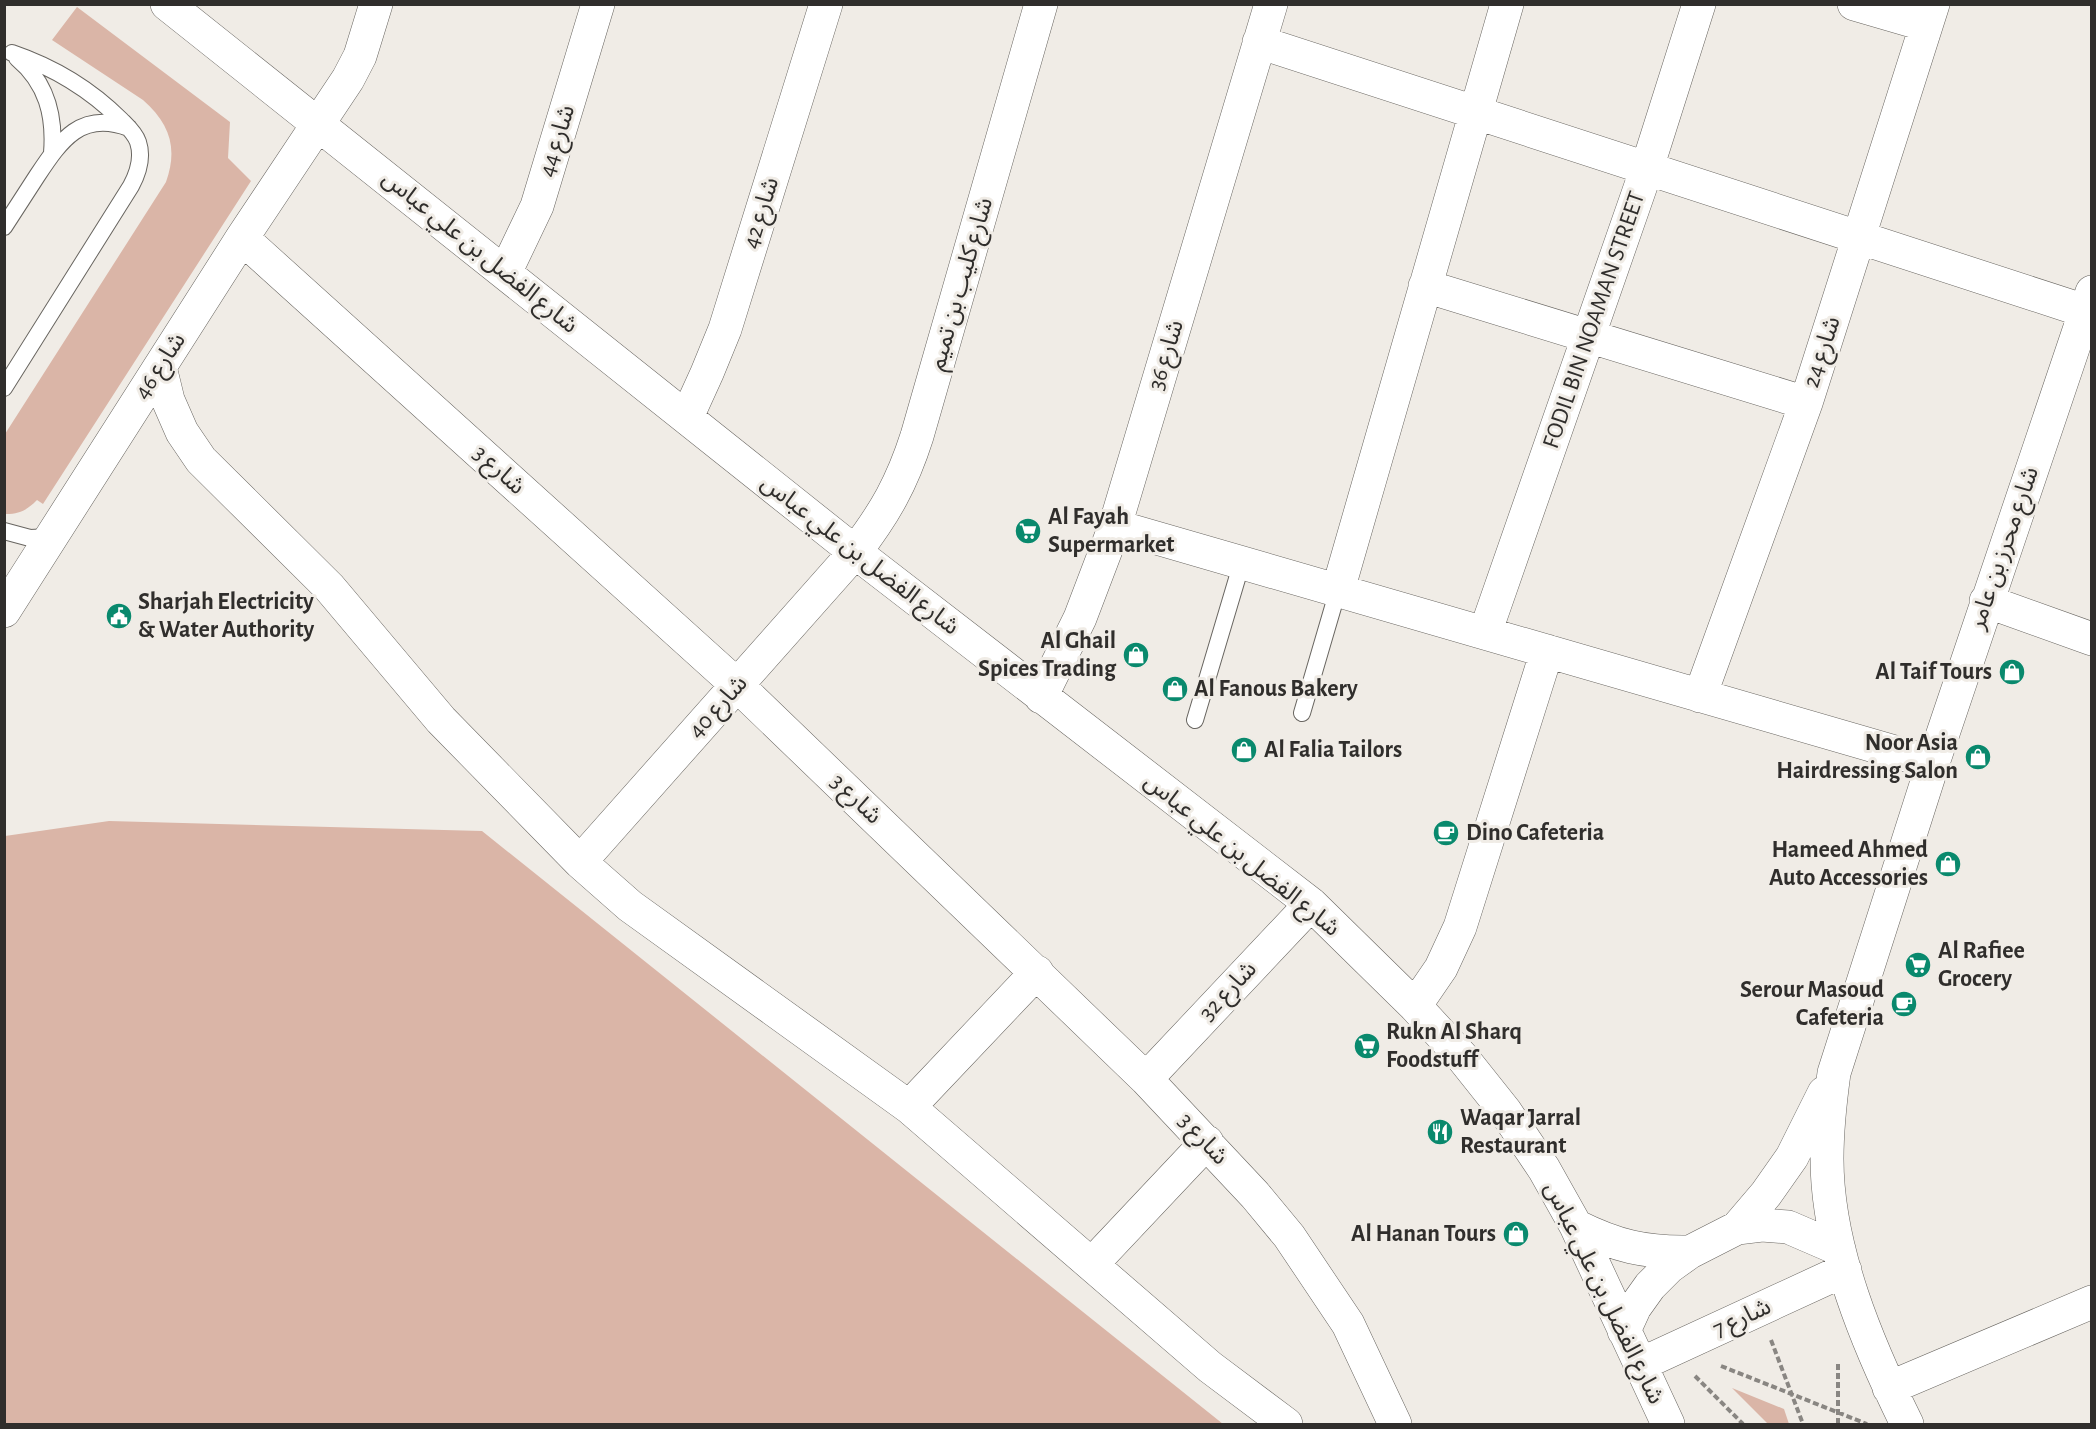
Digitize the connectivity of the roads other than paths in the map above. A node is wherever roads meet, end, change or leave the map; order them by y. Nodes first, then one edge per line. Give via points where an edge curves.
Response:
1 (167, 4) edge
2 (376, 4) edge
3 (598, 4) edge
4 (826, 4) edge
5 (1041, 4) edge
6 (1270, 4) edge
7 (1507, 4) edge
8 (1699, 4) edge
9 (1854, 4) edge
10 (1929, 15) edge
11 (1259, 42) junction
12 (8, 51) edge
13 (1475, 113) junction
14 (318, 123) junction
15 (130, 129) junction
16 (52, 153) junction
17 (1647, 168) junction
18 (4, 227) edge
19 (1860, 237) junction
20 (242, 238) junction
21 (505, 273) junction
22 (1425, 286) junction
23 (2088, 302) edge
24 (1589, 336) junction
25 (160, 367) junction
26 (4, 388) edge
27 (1806, 403) junction
28 (687, 417) junction
29 (1115, 526) junction
30 (4, 531) edge
31 (51, 537) junction
32 (855, 552) junction
33 (1242, 562) junction
34 (1338, 590) junction
35 (7, 597) edge
36 (1986, 601) junction
37 (1485, 633) junction
38 (2091, 639) edge
39 (1547, 651) junction
40 (737, 685) junction
41 (1700, 696) junction
42 (1041, 697) junction
43 (1302, 713) dead end
44 (1196, 720) dead end
45 (1933, 763) junction
46 (580, 862) junction
47 (1311, 904) junction
48 (1037, 972) junction
49 (1415, 1006) junction
50 (1834, 1073) junction
51 (1146, 1079) junction
52 (909, 1107) junction
53 (1207, 1142) junction
54 (1576, 1226) junction
55 (1737, 1228) junction
56 (1690, 1252) junction
57 (1842, 1259) junction
58 (1092, 1264) junction
59 (2091, 1302) edge
60 (1624, 1331) junction
61 (1639, 1365) junction
62 (1889, 1388) junction
63 (1286, 1425) edge
64 (1395, 1425) edge
65 (1668, 1425) edge
66 (1907, 1425) edge

1 - 14 street, شارع الفضل بن علي عباس
2 - 14 street, شارع 46 via 360,56
3 - 21 street, شارع 44 via 539,198
4 - 28 street, شارع 42 via 724,329
5 - 32 street, شارع كليب بن تميم via 907,468 887,507
6 - 11 street, شارع 36
7 - 13 street
8 - 17 street, FODIL BIN NOAMAN STREET
9 - 10 street
10 - 19 street, شارع 24
11 - 13 street
11 - 29 street, شارع 36
12 - 15 lane via 76,83
12 - 16 lane via 38,80 47,97 53,125
13 - 17 street
13 - 22 street
14 - 20 street, شارع 46
14 - 21 street, شارع الفضل بن علي عباس
15 - 16 lane via 117,124 87,126 67,137
15 - 26 lane via 138,141 138,172
16 - 18 lane
17 - 19 street
17 - 24 street, FODIL BIN NOAMAN STREET
19 - 23 street
19 - 27 street, شارع 24
20 - 25 street, شارع 46
20 - 40 street, شارع 3
21 - 28 street, شارع الفضل بن علي عباس
22 - 24 street
22 - 34 street
23 - 36 street, شارع محرز بن عامر
24 - 27 street
24 - 37 street, FODIL BIN NOAMAN STREET
25 - 31 street, شارع 46
25 - 46 street via 172,411 201,460 329,587 441,720
27 - 41 street, شارع 24
28 - 32 street, شارع الفضل بن علي عباس
29 - 33 street
29 - 42 street, شارع 36 via 1080,618
30 - 31 lane via 30,538
31 - 35 street, شارع 46
32 - 40 street, شارع 40
32 - 42 street, شارع الفضل بن علي عباس
33 - 34 street
33 - 44 lane
34 - 37 street
34 - 43 lane
36 - 38 street
36 - 45 street, شارع محرز بن عامر
37 - 39 street
39 - 41 street
39 - 49 street via 1460,927 1441,968
40 - 46 street, شارع 40
40 - 48 street, شارع 3
41 - 45 street
42 - 47 street, شارع الفضل بن علي عباس
45 - 50 street, شارع محرز بن عامر
46 - 52 street via 630,906
47 - 49 street, شارع الفضل بن علي عباس
47 - 51 street, شارع 32
48 - 51 street, شارع 3
48 - 52 street
49 - 54 street, شارع الفضل بن علي عباس via 1505,1111
50 - 55 street via 1792,1157
50 - 57 street, شارع محرز بن عامر via 1827,1161
51 - 53 street, شارع 3
52 - 58 street
53 - 58 street
53 - 64 street, شارع 3 via 1262,1203 1320,1279 1348,1324
54 - 56 street via 1631,1249
54 - 60 street, شارع الفضل بن علي عباس
55 - 56 street
55 - 57 street via 1788,1227
56 - 60 street via 1650,1286
57 - 61 street, شارع 7
57 - 62 street, شارع محرز بن عامر
58 - 63 street via 1210,1367
59 - 62 street
60 - 61 street, شارع الفضل بن علي عباس
61 - 65 street, شارع الفضل بن علي عباس
62 - 66 street, شارع محرز بن عامر

